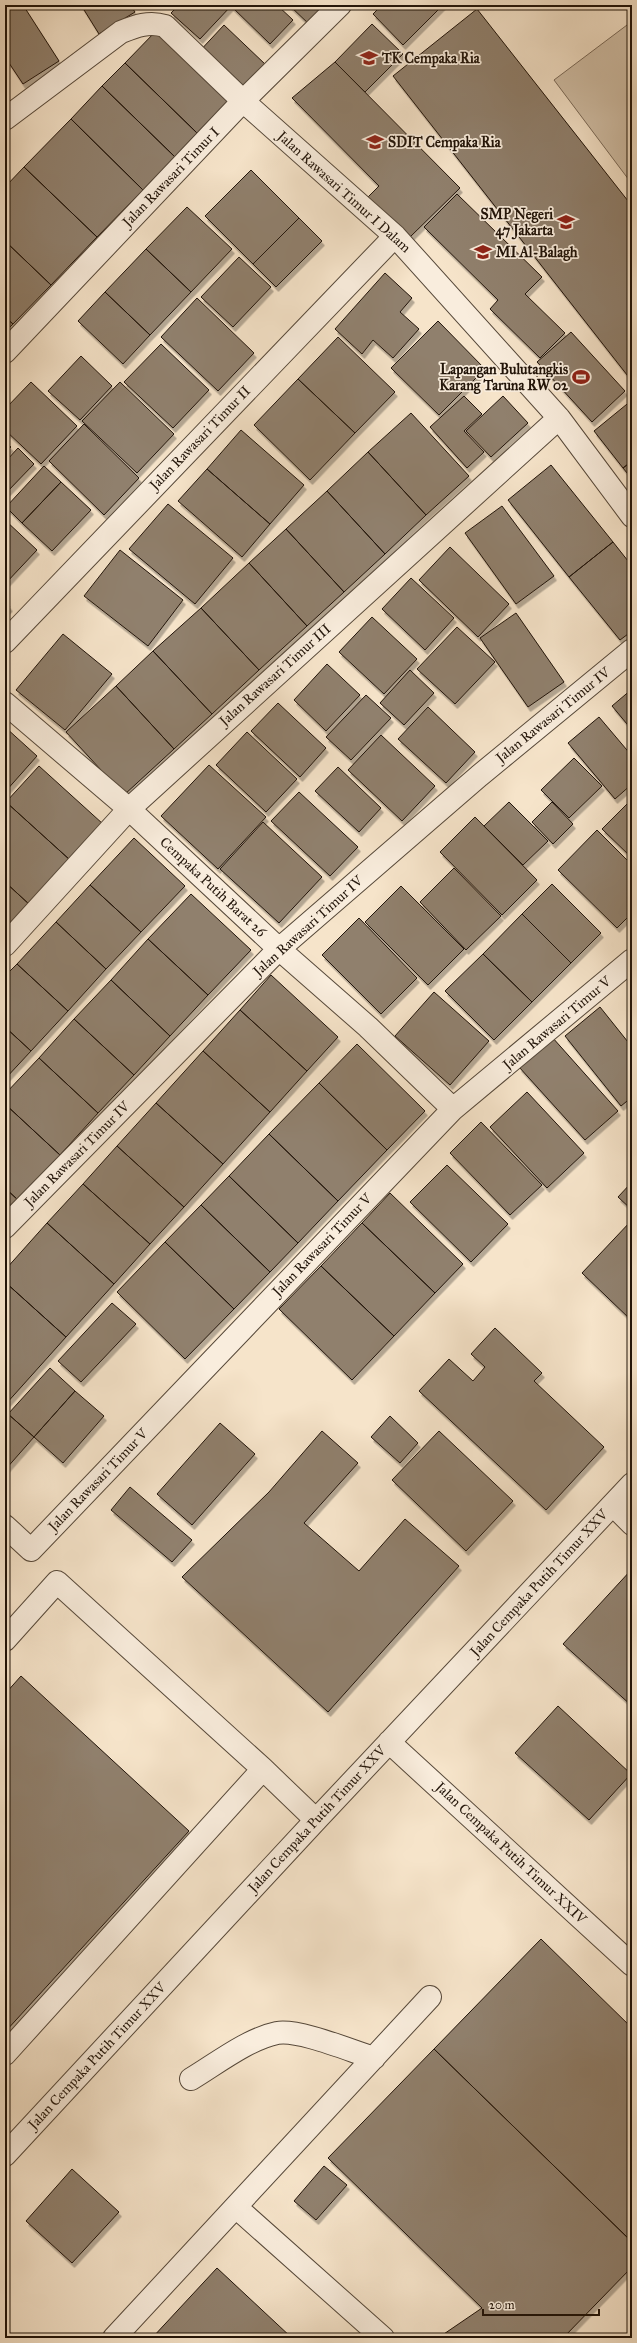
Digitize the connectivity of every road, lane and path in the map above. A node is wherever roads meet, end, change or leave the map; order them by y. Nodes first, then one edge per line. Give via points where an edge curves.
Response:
1 (340, 5) edge
2 (243, 102) junction
3 (5, 119) edge
4 (395, 236) junction
5 (5, 352) edge
6 (559, 418) junction
7 (632, 516) edge
8 (5, 642) edge
9 (632, 650) edge
10 (5, 703) edge
11 (129, 809) junction
12 (5, 945) edge
13 (279, 949) junction
14 (632, 960) edge
15 (452, 1109) junction
16 (5, 1227) edge
17 (632, 1484) edge
18 (613, 1504) junction
19 (632, 1524) edge
20 (5, 1526) edge
21 (5, 1640) edge
22 (389, 1742) junction
23 (263, 1769) junction
24 (316, 1820) junction
25 (632, 1965) edge
26 (430, 1997) dead end
27 (5, 2054) edge
28 (374, 2058) junction
29 (191, 2079) dead end
30 (5, 2155) edge
31 (237, 2208) junction
32 (114, 2338) edge
33 (383, 2338) edge

1 - 2 street, Jalan Rawasari Timur I
2 - 3 street, Jalan Rawasari Timur I Dalam via 165,26 155,23 121,32
2 - 4 street, Jalan Rawasari Timur I Dalam
2 - 5 street, Jalan Rawasari Timur I
4 - 6 street, Jalan Rawasari Timur I Dalam
4 - 8 street, Jalan Rawasari Timur II
6 - 7 street, Jalan Rawasari Timur I Dalam
6 - 11 street, Jalan Rawasari Timur III
9 - 13 street, Jalan Rawasari Timur IV via 479,776
10 - 11 street, Cempaka Putih Barat 26
11 - 12 street, Jalan Rawasari Timur III
11 - 13 street, Cempaka Putih Barat 26
13 - 15 street, Cempaka Putih Barat 26 via 368,1027
13 - 16 street, Jalan Rawasari Timur IV
14 - 15 street, Jalan Rawasari Timur V
15 - 20 street, Jalan Rawasari Timur V via 30,1550
17 - 18 street, Jalan Cempaka Putih Timur XXV
18 - 19 street
18 - 22 street, Jalan Cempaka Putih Timur XXV
21 - 23 street via 57,1582
22 - 24 street, Jalan Cempaka Putih Timur XXV
22 - 25 street, Jalan Cempaka Putih Timur XXIV
23 - 24 street
23 - 27 street
24 - 30 street, Jalan Cempaka Putih Timur XXV
26 - 28 street
28 - 29 street via 300,2035 278,2033 257,2039
28 - 31 street
31 - 32 street
31 - 33 street

